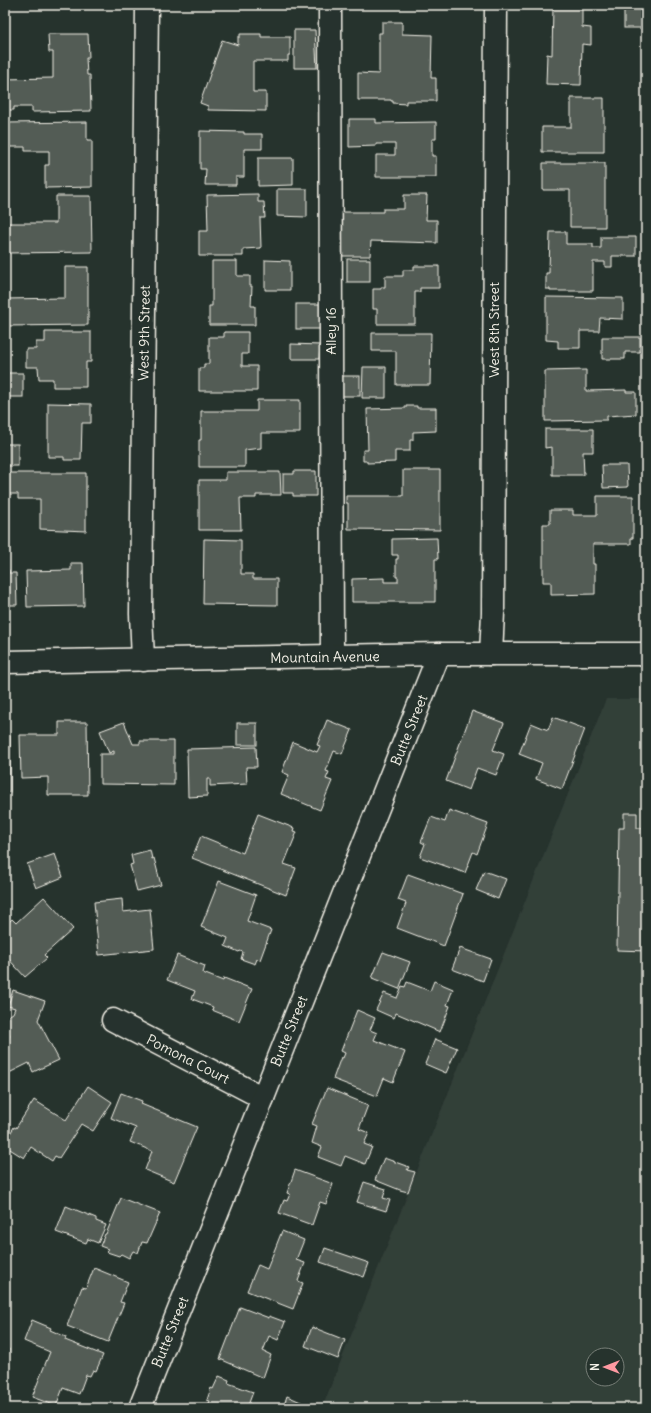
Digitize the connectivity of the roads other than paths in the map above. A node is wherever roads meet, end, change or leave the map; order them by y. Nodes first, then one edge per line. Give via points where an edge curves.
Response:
1 (147, 5) edge
2 (330, 5) edge
3 (496, 5) edge
4 (439, 654) junction
5 (491, 654) junction
6 (646, 654) edge
7 (332, 656) junction
8 (143, 660) junction
9 (5, 662) edge
10 (113, 1020) dead end
11 (263, 1098) junction
12 (140, 1408) edge

1 - 8 street, West 9th Street via 141,614
2 - 7 street, Alley 16
3 - 5 street, West 8th Street
4 - 5 street, Mountain Avenue
4 - 7 street, Mountain Avenue
4 - 11 street, Butte Street
5 - 6 street, Mountain Avenue
7 - 8 street, Mountain Avenue
8 - 9 street, Mountain Avenue
10 - 11 street, Pomona Court
11 - 12 street, Butte Street

